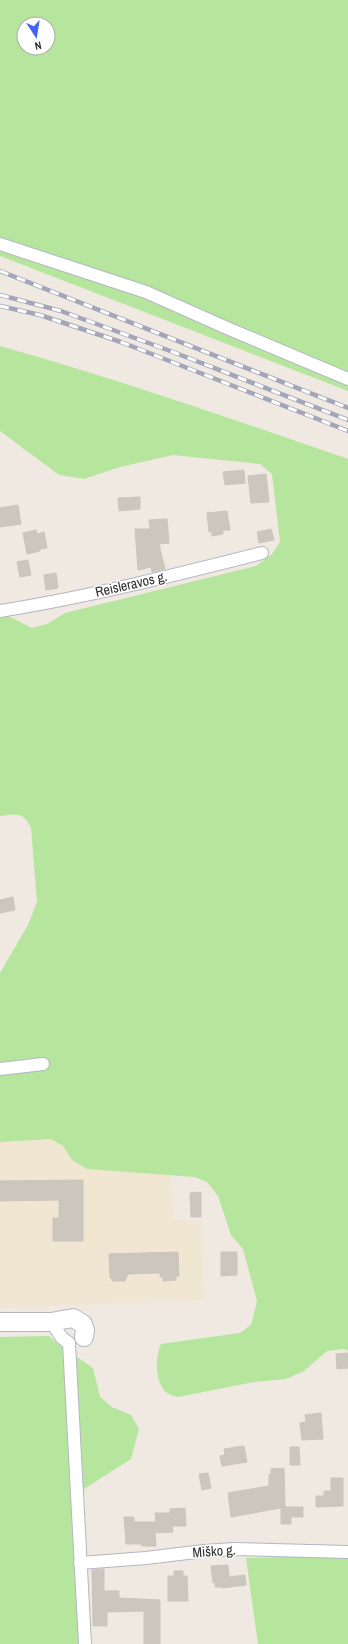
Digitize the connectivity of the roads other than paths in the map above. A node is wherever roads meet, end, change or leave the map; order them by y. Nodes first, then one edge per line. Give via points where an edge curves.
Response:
1 (0, 244) edge
2 (348, 379) edge
3 (262, 554) dead end
4 (0, 611) edge
5 (43, 1064) dead end
6 (0, 1069) edge
7 (0, 1322) edge
8 (51, 1322) junction
9 (76, 1340) junction
10 (348, 1552) edge
11 (80, 1563) junction
12 (85, 1644) edge

1 - 2 street via 146,292
3 - 4 street, Reisleravos g. via 112,589
5 - 6 street
7 - 8 main road
8 - 9 street via 62,1338
8 - 9 main road via 73,1318 79,1320 85,1330
9 - 11 street
10 - 11 street, Miško g. via 234,1549
11 - 12 street

